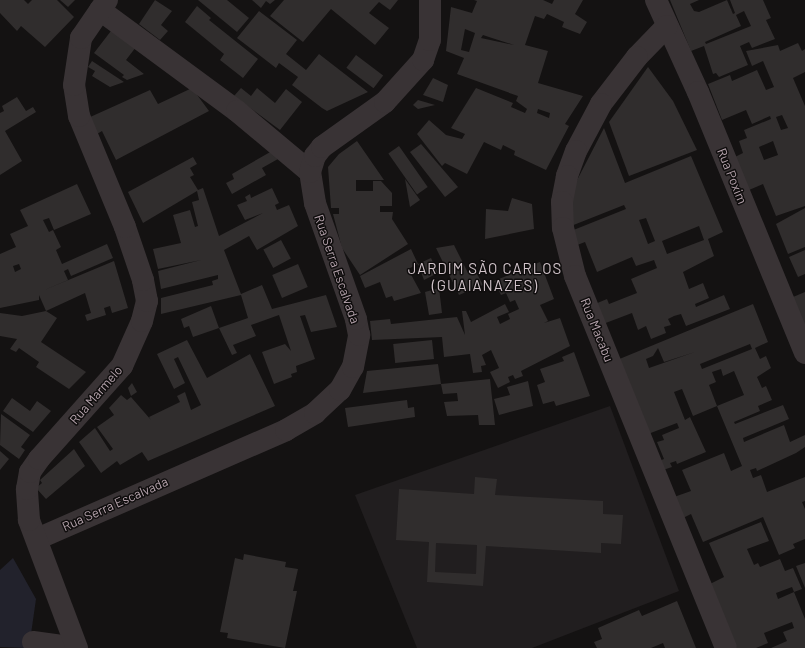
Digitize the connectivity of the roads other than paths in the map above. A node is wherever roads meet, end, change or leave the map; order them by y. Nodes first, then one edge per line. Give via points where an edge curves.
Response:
1 (430, 0) edge
2 (656, 0) edge
3 (104, 5) edge
4 (667, 26) junction
5 (310, 172) junction
6 (805, 353) edge
7 (37, 539) junction
8 (33, 642) dead end
9 (77, 648) edge
10 (726, 648) edge

1 - 5 street, Rua Serra Escalvada via 430,40 423,60 385,102 322,147 315,156
2 - 4 street, Rua Poxim
3 - 5 street
3 - 7 street, Rua Marmelo via 81,38 74,85 78,108 125,227 143,280 147,301 142,321 122,366 30,472 26,505
4 - 6 street, Rua Poxim via 698,92
4 - 10 street, Rua Macabu via 637,57 601,104 576,151 566,176 562,202 563,228 575,276
5 - 7 street, Rua Serra Escalvada via 314,203 358,330 353,367 340,390 315,413 286,430
7 - 9 street, Rua Marmelo via 62,615
8 - 9 street

